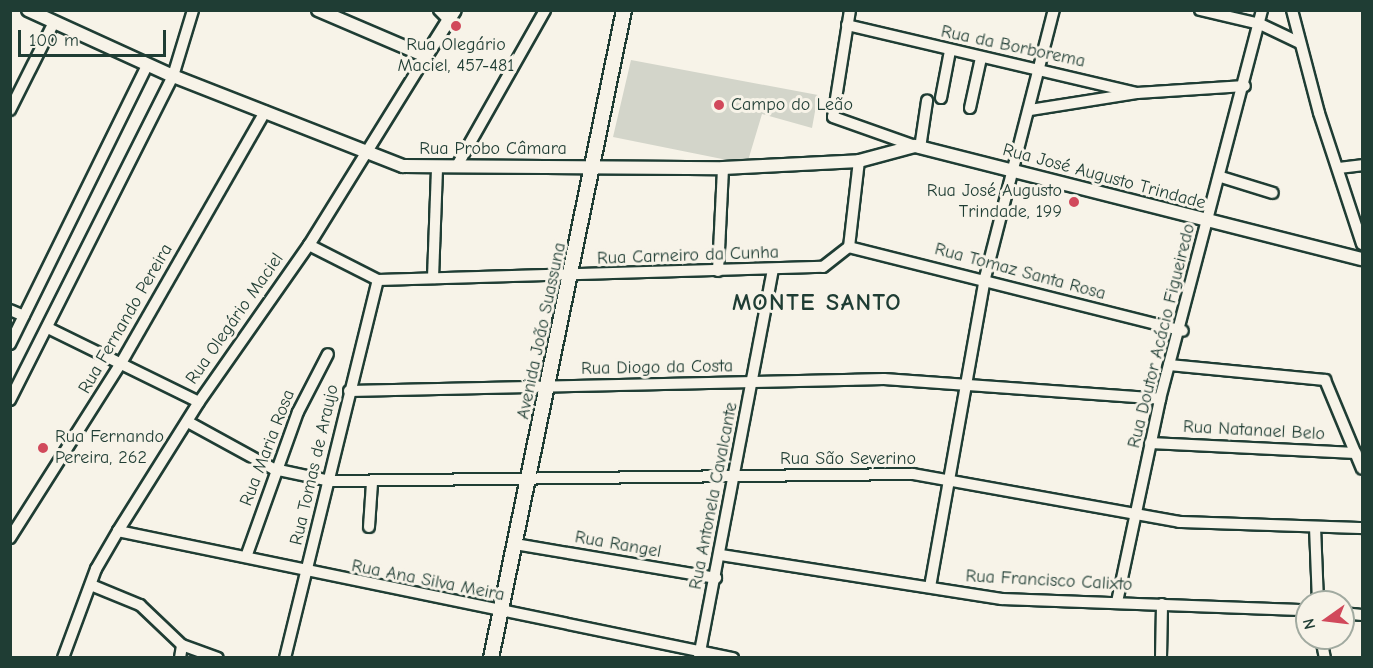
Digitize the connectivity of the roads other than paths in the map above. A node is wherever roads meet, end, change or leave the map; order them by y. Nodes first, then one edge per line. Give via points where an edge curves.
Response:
1 (28, 10) edge
2 (193, 10) edge
3 (318, 10) edge
4 (545, 10) edge
5 (624, 10) edge
6 (850, 10) edge
7 (1054, 10) edge
8 (1200, 10) edge
9 (1262, 10) edge
10 (1292, 10) edge
11 (445, 13) edge
12 (54, 22) junction
13 (1260, 24) junction
14 (847, 25) junction
15 (1300, 43) junction
16 (950, 51) junction
17 (426, 56) junction
18 (981, 58) junction
19 (147, 65) junction
20 (1038, 70) junction
21 (172, 76) junction
22 (1245, 86) junction
23 (1137, 93) junction
24 (941, 98) dead end
25 (927, 101) dead end
26 (970, 108) dead end
27 (10, 110) edge
28 (1030, 110) junction
29 (265, 112) junction
30 (917, 147) junction
31 (363, 153) junction
32 (859, 161) junction
33 (458, 164) junction
34 (1362, 165) edge
35 (437, 168) junction
36 (595, 168) junction
37 (723, 168) junction
38 (1339, 168) junction
39 (1014, 171) junction
40 (1221, 177) junction
41 (1273, 193) dead end
42 (1208, 222) junction
43 (1362, 244) edge
44 (309, 245) junction
45 (849, 247) junction
46 (1362, 259) edge
47 (773, 270) junction
48 (718, 271) junction
49 (573, 276) junction
50 (433, 278) junction
51 (985, 278) junction
52 (378, 280) junction
53 (10, 310) edge
54 (24, 316) junction
55 (48, 328) junction
56 (1183, 331) junction
57 (10, 344) edge
58 (328, 354) dead end
59 (120, 365) junction
60 (1169, 365) junction
61 (752, 383) junction
62 (965, 386) junction
63 (547, 388) junction
64 (349, 391) junction
65 (1160, 399) junction
66 (10, 400) edge
67 (199, 402) junction
68 (188, 422) junction
69 (1150, 443) junction
70 (1356, 453) junction
71 (274, 469) junction
72 (1362, 469) edge
73 (734, 475) junction
74 (529, 479) junction
75 (330, 481) junction
76 (372, 483) junction
77 (950, 483) junction
78 (1136, 516) junction
79 (369, 527) dead end
80 (1315, 527) junction
81 (1362, 528) edge
82 (118, 531) junction
83 (11, 537) edge
84 (515, 544) junction
85 (721, 555) junction
86 (246, 557) junction
87 (306, 573) junction
88 (716, 578) junction
89 (91, 585) junction
90 (930, 587) junction
91 (1318, 590) edge
92 (1118, 602) junction
93 (1162, 604) junction
94 (1295, 610) edge
95 (501, 613) junction
96 (182, 645) junction
97 (699, 654) edge
98 (63, 657) edge
99 (180, 657) edge
100 (218, 657) edge
101 (285, 657) edge
102 (491, 657) edge
103 (733, 657) edge
104 (1161, 657) edge

1 - 12 street, Rua Probo Câmara
2 - 21 street
3 - 17 street
4 - 33 street
5 - 36 main road, Avenida João Suassuna
6 - 14 street
7 - 20 street
8 - 13 street
9 - 13 street, Rua Doutor Acácio Figueiredo
10 - 15 street
11 - 17 street, Rua Olegário Maciel
12 - 19 street, Rua Probo Câmara
12 - 27 street
13 - 15 street
13 - 22 street, Rua Doutor Acácio Figueiredo
14 - 16 street, Rua da Borborema
14 - 30 street, Rua José Augusto Trindade via 832,111 839,123
15 - 38 street
16 - 18 street, Rua da Borborema
16 - 24 street
17 - 31 street, Rua Olegário Maciel
18 - 20 street, Rua da Borborema
18 - 26 street
19 - 21 street, Rua Probo Câmara
19 - 54 street
20 - 23 street, Rua da Borborema
20 - 28 street
21 - 29 street, Rua Probo Câmara
21 - 55 street
22 - 23 street
22 - 40 street, Rua Doutor Acácio Figueiredo
23 - 28 street
25 - 30 street
28 - 39 street
29 - 31 street, Rua Probo Câmara
29 - 59 street, Rua Fernando Pereira
30 - 32 street, Rua Probo Câmara
30 - 39 street, Rua José Augusto Trindade
31 - 35 street, Rua Probo Câmara via 403,166
31 - 44 street, Rua Olegário Maciel
32 - 37 street, Rua Probo Câmara
32 - 45 street
33 - 35 street, Rua Probo Câmara
33 - 36 street, Rua Probo Câmara
34 - 38 street
35 - 50 street
36 - 37 street, Rua Probo Câmara
36 - 49 main road, Avenida João Suassuna
37 - 48 street
38 - 43 street
39 - 42 street, Rua José Augusto Trindade
39 - 51 street
40 - 41 street
40 - 42 street, Rua Doutor Acácio Figueiredo
42 - 46 street, Rua José Augusto Trindade
42 - 56 street, Rua Doutor Acácio Figueiredo
44 - 52 street, Rua Carneiro da Cunha
44 - 67 street, Rua Olegário Maciel
45 - 47 street, Rua Carneiro da Cunha via 824,267
45 - 51 street, Rua Tomaz Santa Rosa
47 - 48 street, Rua Carneiro da Cunha
47 - 61 street, Rua Antonela Cavalcante
48 - 49 street, Rua Carneiro da Cunha
49 - 50 street, Rua Carneiro da Cunha
49 - 63 main road, Avenida João Suassuna
50 - 52 street, Rua Carneiro da Cunha
51 - 56 street, Rua Tomaz Santa Rosa
51 - 62 street
52 - 64 street, Rua Tomas de Araujo
53 - 54 street
54 - 57 street
55 - 59 street
55 - 66 street
56 - 60 street, Rua Doutor Acácio Figueiredo
58 - 71 street, Rua Maria Rosa
59 - 67 street
59 - 83 street, Rua Fernando Pereira
60 - 65 street, Rua Doutor Acácio Figueiredo
60 - 70 street via 1329,382
61 - 62 street, Rua Diogo da Costa via 884,379
61 - 63 street, Rua Diogo da Costa
61 - 73 street, Rua Antonela Cavalcante
62 - 65 street, Rua Diogo da Costa
62 - 77 street
63 - 64 street, Rua Diogo da Costa
63 - 74 main road, Avenida João Suassuna
64 - 75 street, Rua Tomas de Araujo
65 - 69 street, Rua Doutor Acácio Figueiredo
67 - 68 street, Rua Olegário Maciel
68 - 71 street, Rua São Severino
68 - 82 street, Rua Olegário Maciel
69 - 70 street, Rua Natanael Belo
69 - 78 street, Rua Doutor Acácio Figueiredo
70 - 72 street
71 - 75 street, Rua São Severino
71 - 86 street, Rua Maria Rosa
73 - 74 street, Rua São Severino
73 - 77 street, Rua São Severino via 913,474
73 - 85 street, Rua Antonela Cavalcante
74 - 76 street, Rua São Severino
74 - 84 main road, Avenida João Suassuna
75 - 76 street, Rua São Severino
75 - 87 street, Rua Tomas de Araujo
76 - 79 street
77 - 78 street, Rua São Severino
77 - 90 street
78 - 80 street, Rua São Severino via 1220,525
78 - 92 street, Rua Doutor Acácio Figueiredo
80 - 81 street, Rua São Severino
80 - 91 street
82 - 86 street, Rua Ana Silva Meira
82 - 89 street, Rua Olegário Maciel
84 - 88 street, Rua Rangel
84 - 95 main road, Avenida João Suassuna
85 - 88 street, Rua Antonela Cavalcante
85 - 90 street, Rua Francisco Calixto
86 - 87 street, Rua Ana Silva Meira
87 - 95 street, Rua Ana Silva Meira
87 - 101 street, Rua Tomas de Araujo
88 - 97 street, Rua Antonela Cavalcante
89 - 96 street via 140,605
89 - 98 street, Rua Olegário Maciel
90 - 92 street, Rua Francisco Calixto via 1002,599
92 - 93 street, Rua Francisco Calixto
93 - 94 street, Rua Francisco Calixto
93 - 104 street
95 - 97 street, Rua Ana Silva Meira
95 - 102 main road, Avenida João Suassuna
96 - 99 street
96 - 100 street
97 - 103 street, Rua Ana Silva Meira

